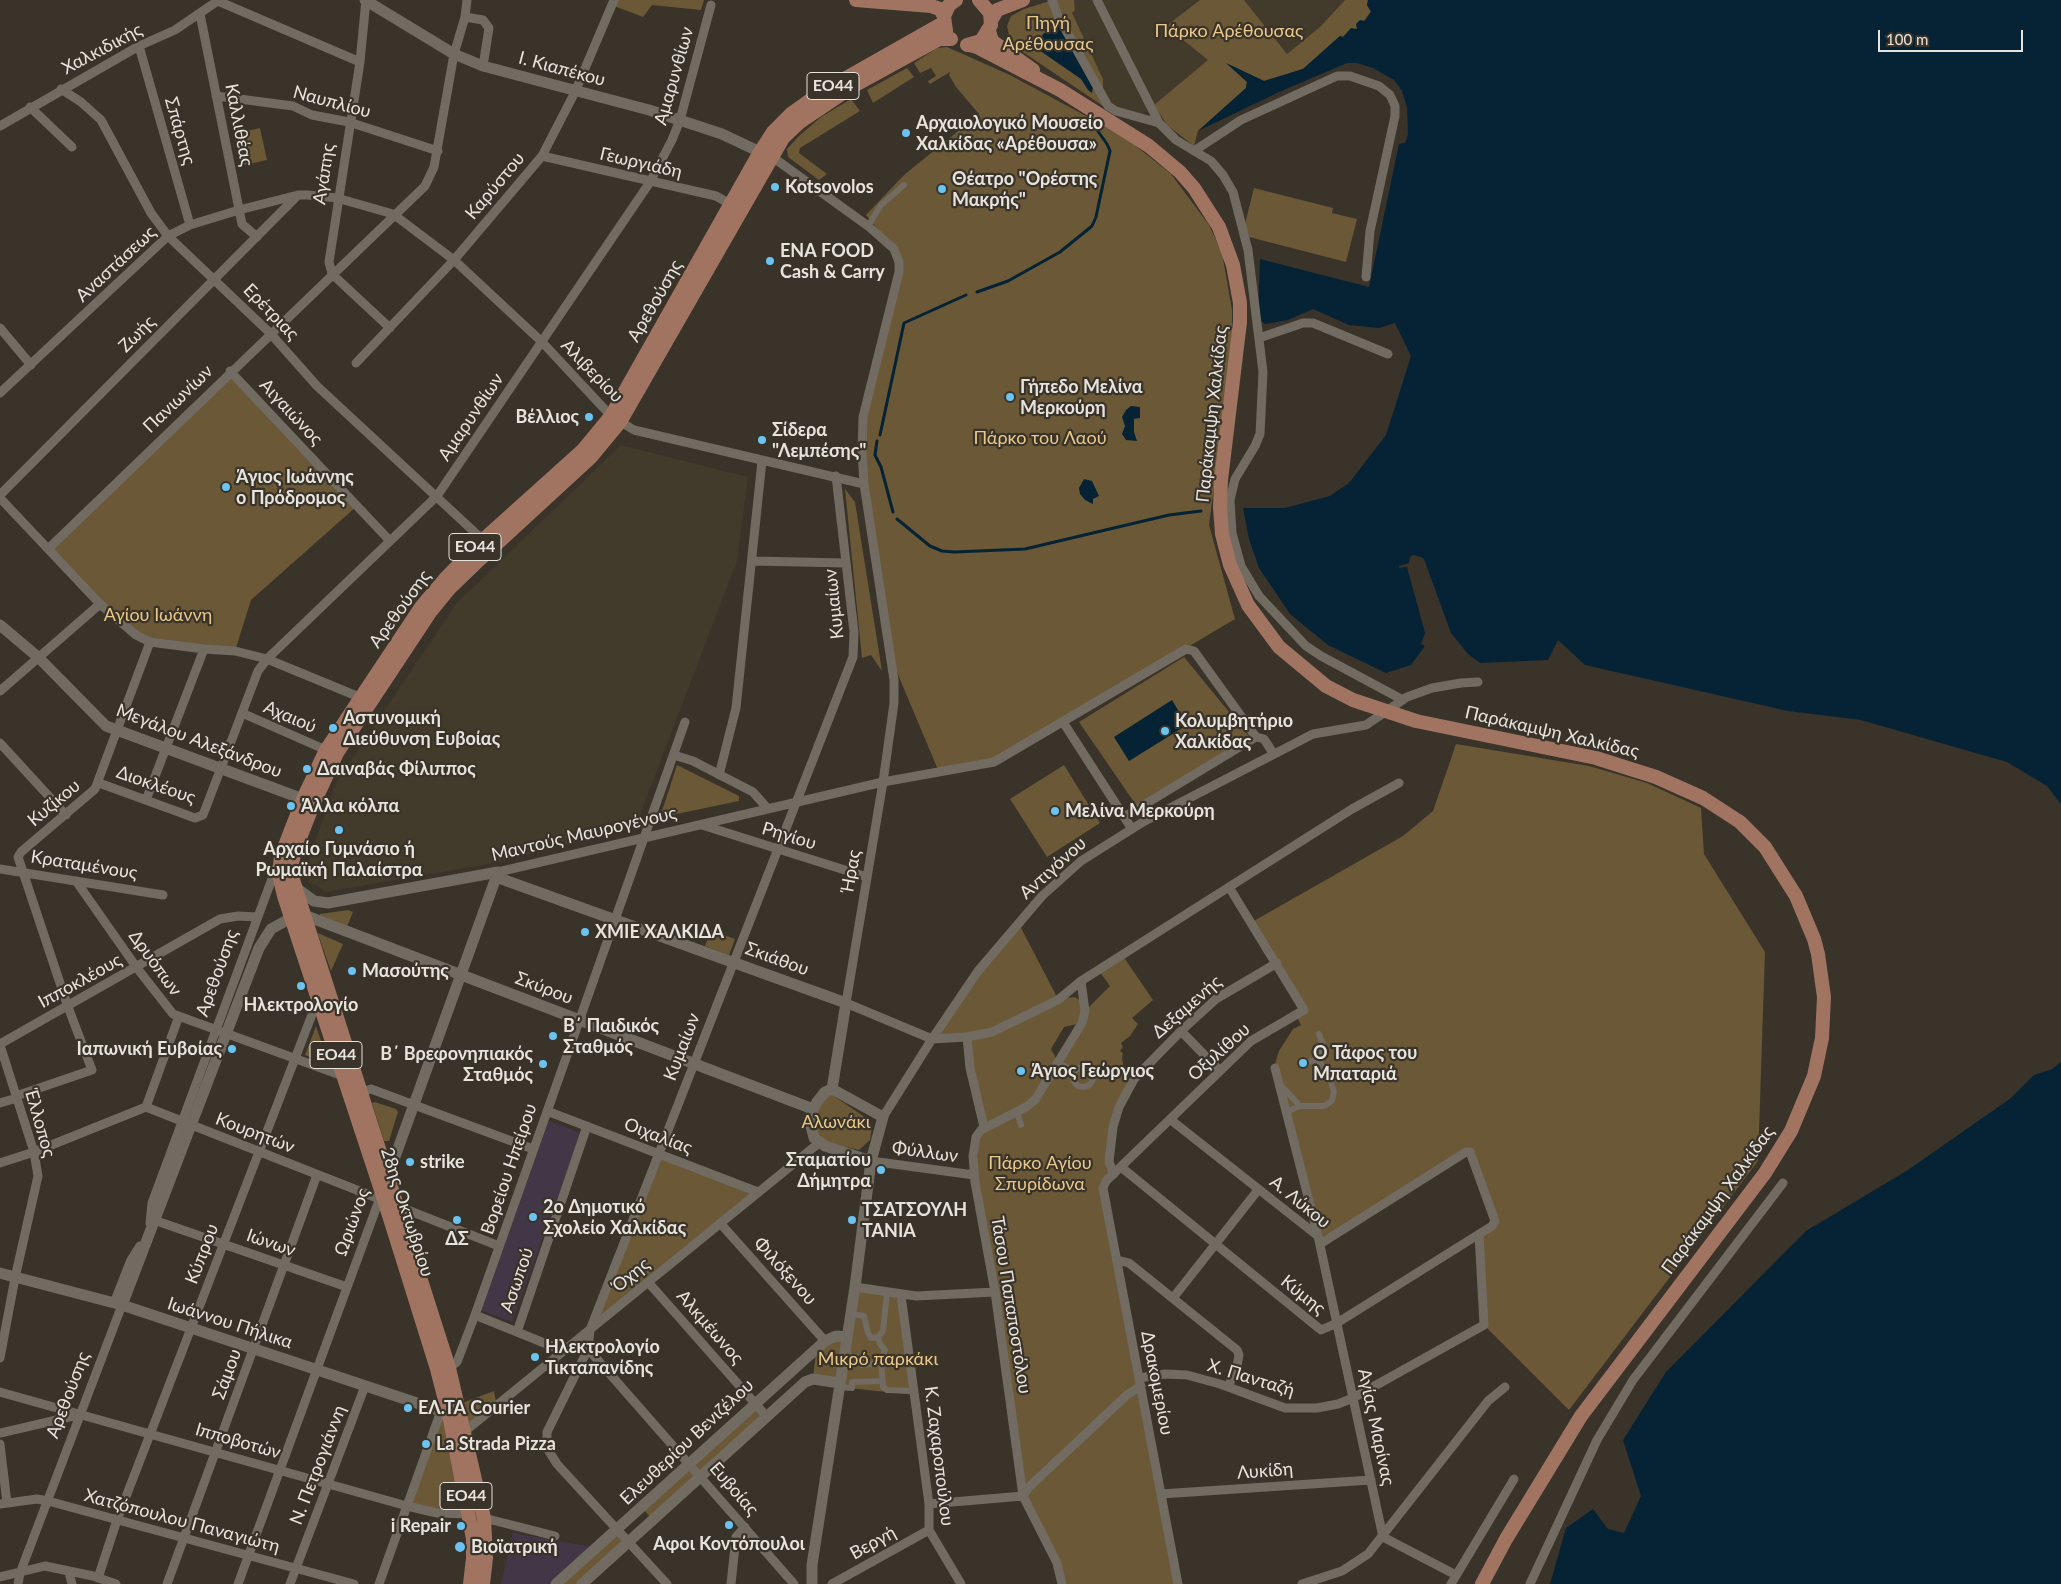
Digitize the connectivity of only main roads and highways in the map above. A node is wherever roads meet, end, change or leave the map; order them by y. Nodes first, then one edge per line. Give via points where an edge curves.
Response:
1 (856, 0) edge
2 (927, 0) edge
3 (955, 0) edge
4 (980, 0) edge
5 (995, 0) edge
6 (1023, 0) edge
7 (944, 20) junction
8 (990, 25) junction
9 (952, 39) junction
10 (969, 45) junction
11 (1060, 90) junction
12 (765, 154) junction
13 (616, 419) junction
14 (366, 700) junction
15 (281, 856) joint
16 (297, 917) junction
17 (386, 1200) junction
18 (470, 1584) edge
19 (483, 1584) edge
20 (1482, 1584) edge

1 - 7 main road via 931,6 940,9
2 - 3 main road
3 - 7 main road, ΕΟ44
4 - 5 main road
4 - 8 main road, Παράκαμψη Χαλκίδας via 987,7
6 - 8 main road via 997,10
7 - 9 main road
7 - 12 main road, Αρεθούσης / ΕΟ44 via 823,91 791,114 773,132
8 - 10 main road via 981,41
8 - 11 main road, Παράκαμψη Χαλκίδας via 992,41
9 - 10 main road, Παράκαμψη Χαλκίδας
9 - 12 main road, Αρεθούσης / ΕΟ44 via 932,42 831,99
10 - 11 main road, Παράκαμψη Χαλκίδας
11 - 20 main road, Παράκαμψη Χαλκίδας via 1136,136 1194,188 1218,227 1233,265 1240,322 1220,518 1226,550 1240,590 1266,632 1300,666 1326,686 1353,700 1416,721 1596,758 1674,784 1728,812 1765,847 1796,896 1818,954 1824,997 1822,1038 1814,1076 1797,1118 1777,1155 1580,1416
12 - 13 main road, Αρεθούσης / ΕΟ44 via 732,205
12 - 13 main road, Αρεθούσης / ΕΟ44 via 740,214
13 - 14 main road, Αρεθούσης / ΕΟ44 via 591,457 449,589
13 - 14 main road, Αρεθούσης / ΕΟ44 via 483,540 445,579 421,607
14 - 15 main road, Αρεθούσης / ΕΟ44 via 326,750 302,799
14 - 16 main road, Αρεθούσης / ΕΟ44 via 312,805 292,861
15 - 16 main road, 28ης Οκτωβρίου / ΕΟ44 via 280,879
16 - 17 main road, 28ης Οκτωβρίου / ΕΟ44 via 318,998
16 - 17 main road, 28ης Οκτωβρίου / ΕΟ44 via 388,1175
17 - 18 main road, 28ης Οκτωβρίου / ΕΟ44 via 437,1369 469,1514 473,1558
17 - 19 main road, 28ης Οκτωβρίου / ΕΟ44 via 450,1368 484,1518 486,1558

